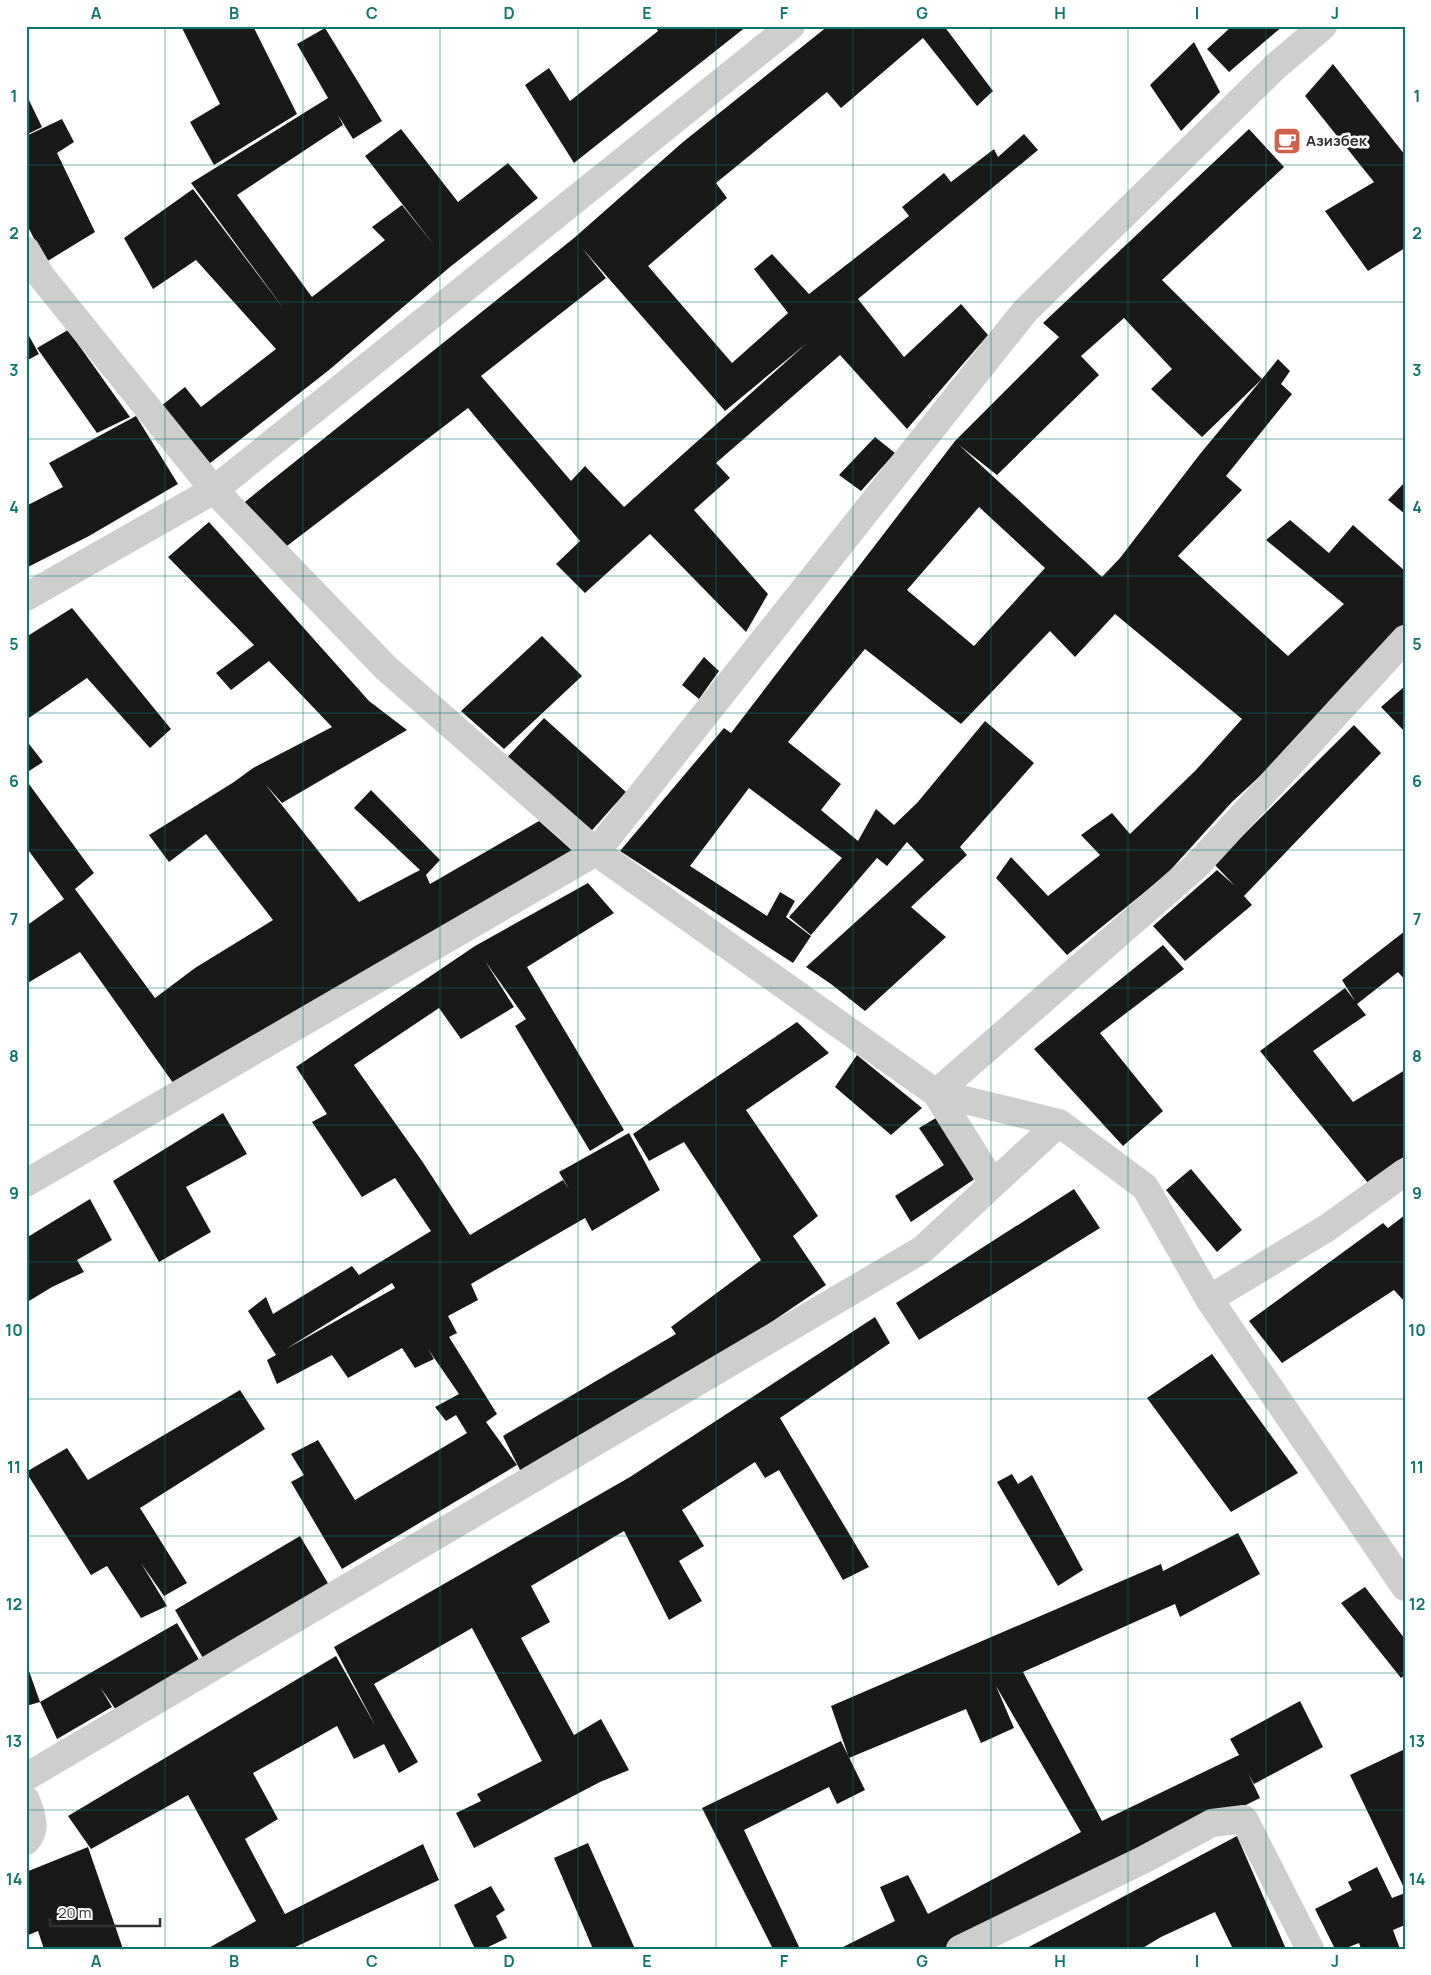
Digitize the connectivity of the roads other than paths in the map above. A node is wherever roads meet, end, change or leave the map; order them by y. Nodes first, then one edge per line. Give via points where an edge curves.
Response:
1 (791, 26) edge
2 (1323, 26) edge
3 (26, 250) edge
4 (214, 490) junction
5 (26, 598) edge
6 (1405, 639) edge
7 (596, 852) junction
8 (936, 1093) junction
9 (1059, 1123) junction
10 (1405, 1172) edge
11 (26, 1183) edge
12 (993, 1184) junction
13 (1210, 1299) junction
14 (1405, 1587) edge
15 (26, 1777) edge
16 (26, 1800) edge
17 (26, 1841) edge
18 (960, 1949) edge
19 (1310, 1949) edge

1 - 4 street
2 - 7 street via 1276,66 1025,311
3 - 4 street via 41,276
4 - 5 street
4 - 7 street via 386,668
6 - 8 street via 1196,866
7 - 8 street
7 - 11 street
8 - 9 street
8 - 12 street
9 - 12 street
9 - 13 street via 1145,1187
10 - 13 street via 1327,1228
12 - 15 street via 924,1250
13 - 14 street
16 - 17 street via 33,1823 32,1834
18 - 19 street via 1212,1823 1244,1819

